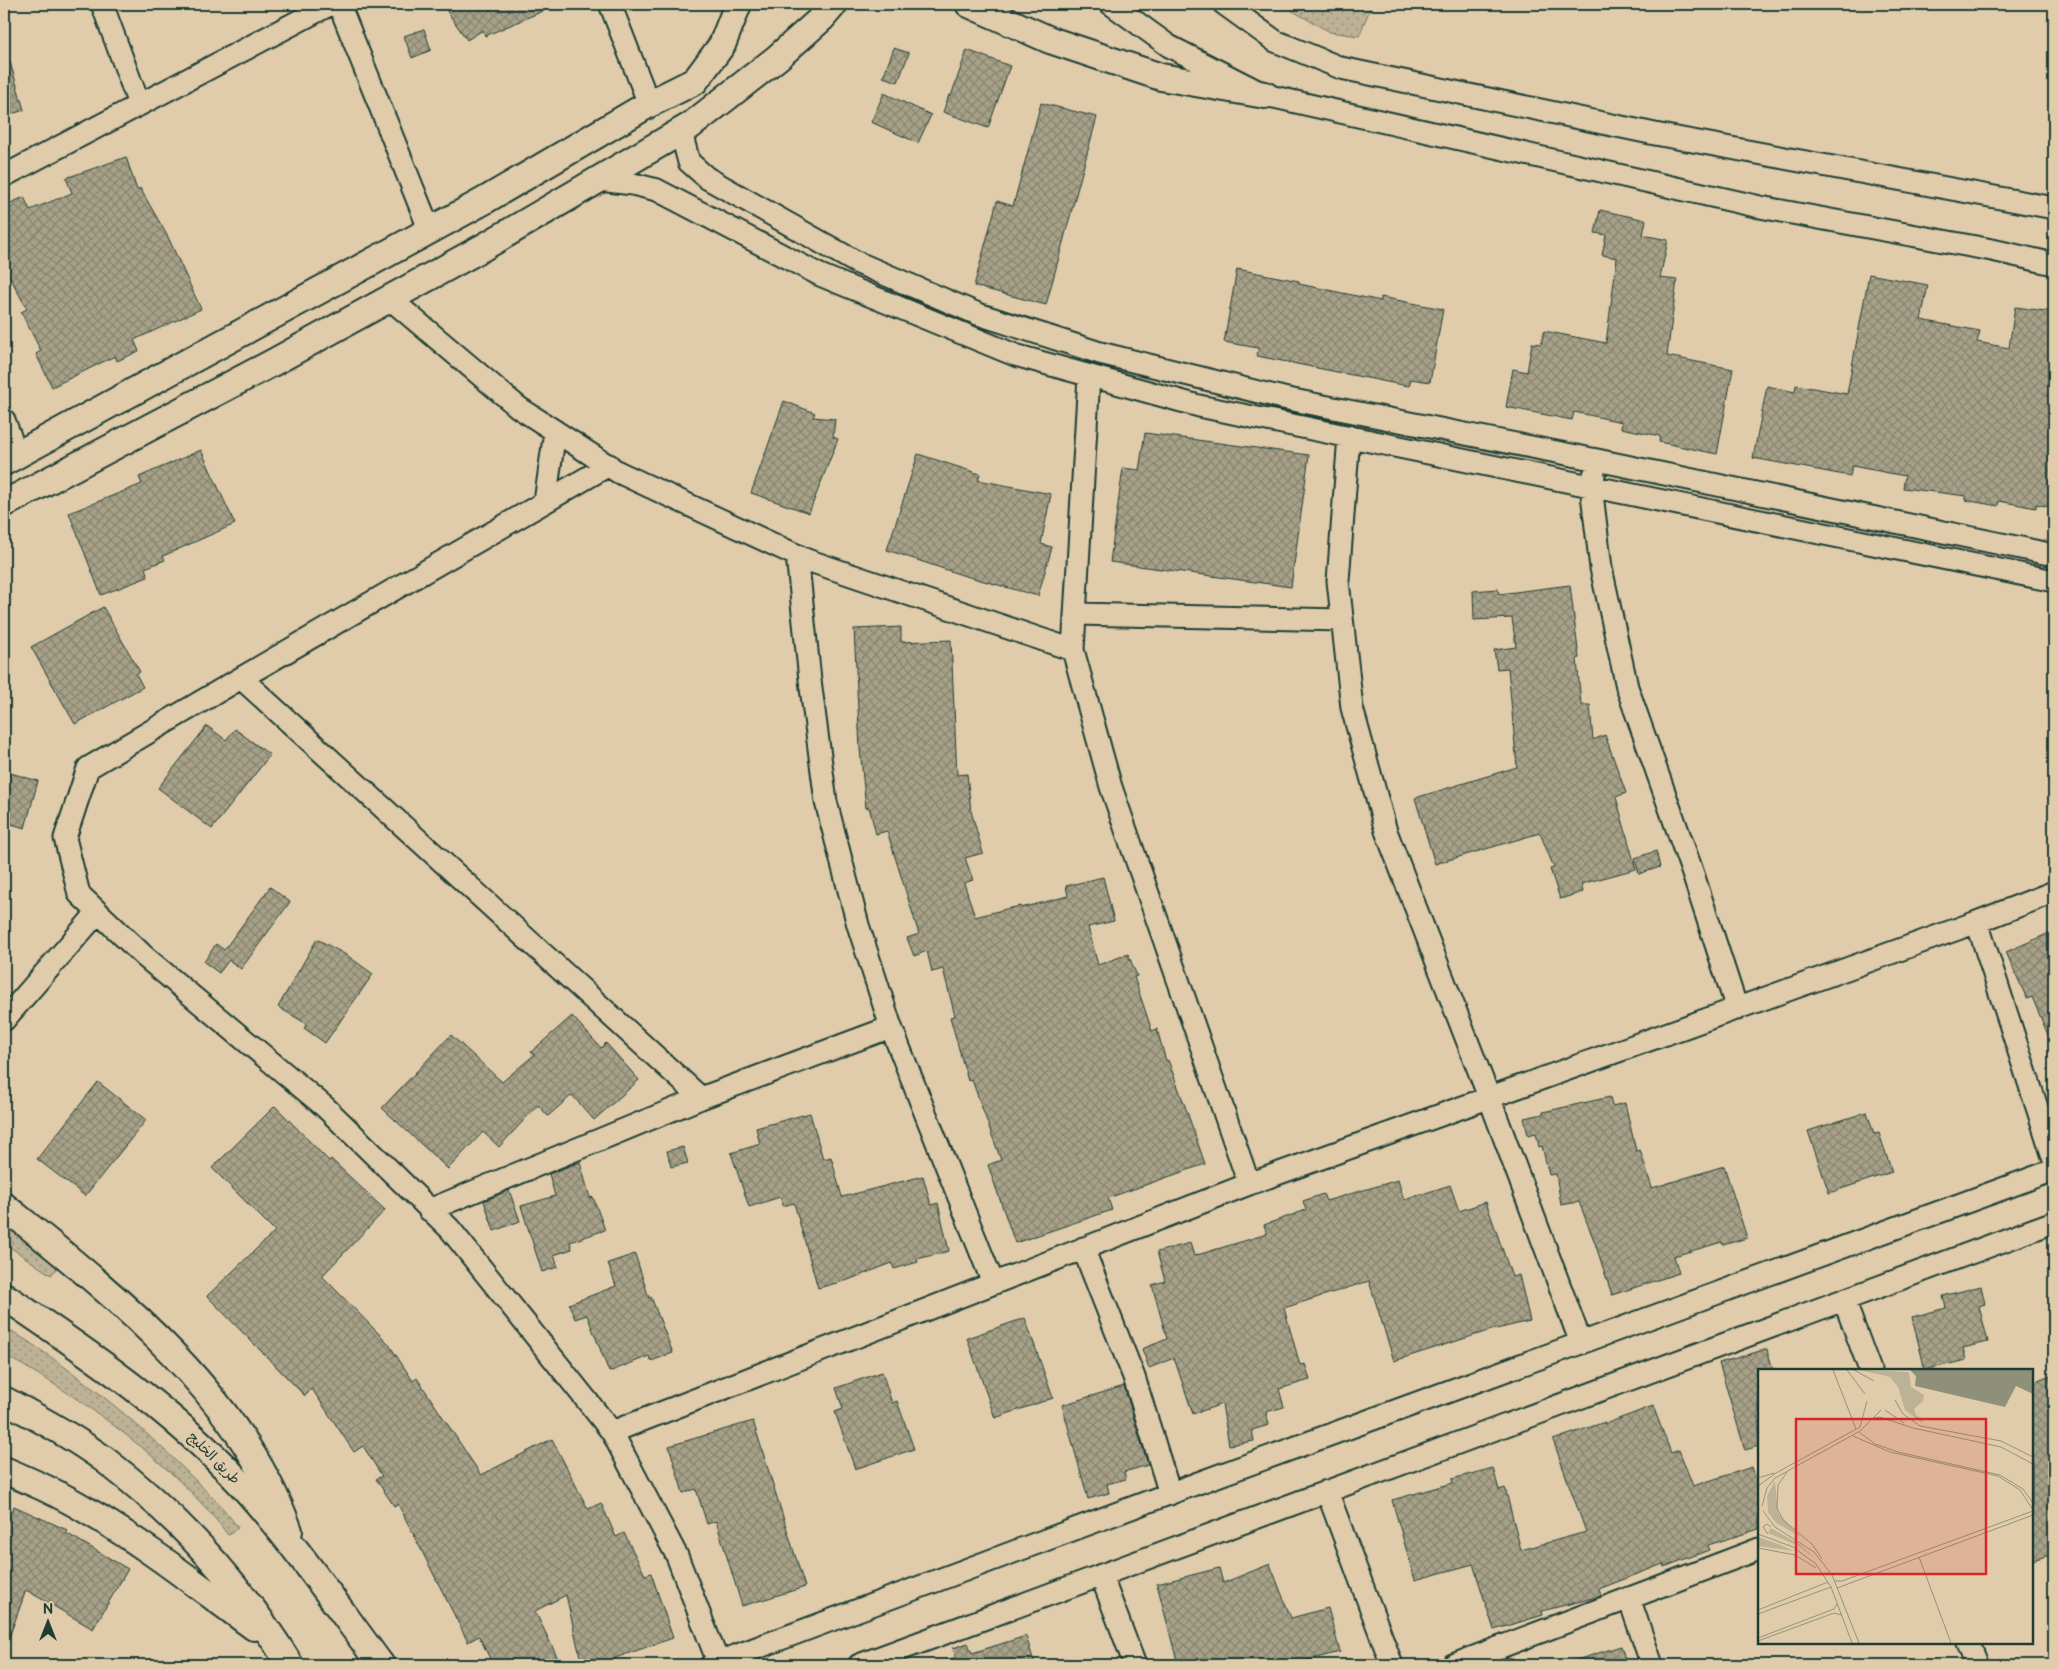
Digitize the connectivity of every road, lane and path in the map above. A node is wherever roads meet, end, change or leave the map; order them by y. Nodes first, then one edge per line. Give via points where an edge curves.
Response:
1 (102, 4) edge
2 (330, 4) edge
3 (339, 4) edge
4 (610, 4) edge
5 (738, 4) edge
6 (834, 4) edge
7 (970, 4) edge
8 (1111, 4) edge
9 (1224, 4) edge
10 (1265, 96) junction
11 (139, 104) junction
12 (648, 104) junction
13 (681, 132) junction
14 (4, 176) edge
15 (599, 180) junction
16 (2054, 208) edge
17 (430, 231) junction
18 (2054, 264) edge
19 (390, 298) junction
20 (1089, 376) junction
21 (4, 420) edge
22 (555, 431) junction
23 (1348, 436) junction
24 (10, 458) edge
25 (1597, 460) junction
26 (609, 465) junction
27 (1591, 486) junction
28 (545, 502) junction
29 (4, 504) edge
30 (2054, 555) edge
31 (797, 556) junction
32 (2054, 581) edge
33 (1076, 614) junction
34 (1342, 620) junction
35 (1074, 650) junction
36 (241, 678) junction
37 (2054, 892) edge
38 (98, 912) junction
39 (1977, 922) junction
40 (1737, 1009) junction
41 (4, 1020) edge
42 (891, 1027) junction
43 (1490, 1097) junction
44 (701, 1098) junction
45 (2054, 1160) edge
46 (2054, 1170) edge
47 (1249, 1184) junction
48 (4, 1206) edge
49 (429, 1210) junction
50 (2054, 1222) edge
51 (1083, 1248) junction
52 (993, 1283) junction
53 (1844, 1300) junction
54 (8, 1301) edge
55 (1581, 1343) junction
56 (1870, 1369) edge
57 (4, 1400) edge
58 (612, 1432) junction
59 (4, 1470) edge
60 (1327, 1491) junction
61 (1170, 1494) junction
62 (1758, 1549) edge
63 (297, 1552) junction
64 (1101, 1575) junction
65 (1629, 1598) junction
66 (1968, 1644) edge
67 (283, 1655) edge
68 (715, 1664) edge
69 (381, 1665) edge
70 (859, 1665) edge
71 (1135, 1665) edge
72 (1392, 1665) edge
73 (1452, 1665) edge
74 (1652, 1665) edge
75 (1977, 1665) edge

1 - 11 street
2 - 11 street
3 - 17 street
4 - 12 street
5 - 12 main road via 722,45 695,81
6 - 13 main road via 777,58
7 - 10 main road via 1050,40 1160,77
8 - 10 street via 1169,46
9 - 16 street via 1275,42 1340,68 1655,134
10 - 18 street via 1760,207
11 - 14 street
12 - 17 main road
13 - 15 main road
13 - 25 street via 689,162 707,178 856,262 978,314 1100,353 1283,398
15 - 19 main road
15 - 20 street via 656,190 820,275 1015,355
17 - 24 main road
19 - 22 street via 518,407
19 - 29 main road
20 - 23 street via 1199,406
20 - 33 street
21 - 24 street
22 - 26 street
22 - 28 street
23 - 27 street
23 - 34 street via 1338,581
25 - 27 street
25 - 30 street
26 - 28 street
26 - 31 street
27 - 32 street
27 - 40 street via 1601,568 1627,687
28 - 36 street
31 - 35 street
31 - 42 street via 826,802 858,925
33 - 34 street
33 - 35 street
34 - 43 street via 1352,708 1386,831
35 - 47 street via 1111,788
36 - 38 street via 88,768 65,838 79,894
36 - 44 street
37 - 39 street
38 - 41 street
38 - 49 street via 144,956 326,1107
39 - 40 street
39 - 45 street
40 - 43 street
42 - 44 street
42 - 52 street
43 - 47 street
43 - 55 street
44 - 49 street
46 - 55 street
47 - 51 street
48 - 63 main road via 85,1272 198,1380 222,1409 270,1485
49 - 58 street via 450,1229
50 - 53 street
51 - 52 street
51 - 61 street via 1134,1378
52 - 58 street
53 - 56 street
53 - 60 street
54 - 63 main road, طريق الخليج via 74,1343 142,1393 190,1434 239,1482
55 - 61 street
57 - 67 main road via 104,1459 159,1505 213,1560
58 - 68 street via 677,1556
59 - 67 main road via 86,1509 162,1559
60 - 64 street
60 - 72 street
61 - 68 street
62 - 65 street
63 - 69 main road, طريق الخليج
64 - 70 street
64 - 71 street
65 - 73 street
65 - 74 street
66 - 75 street

